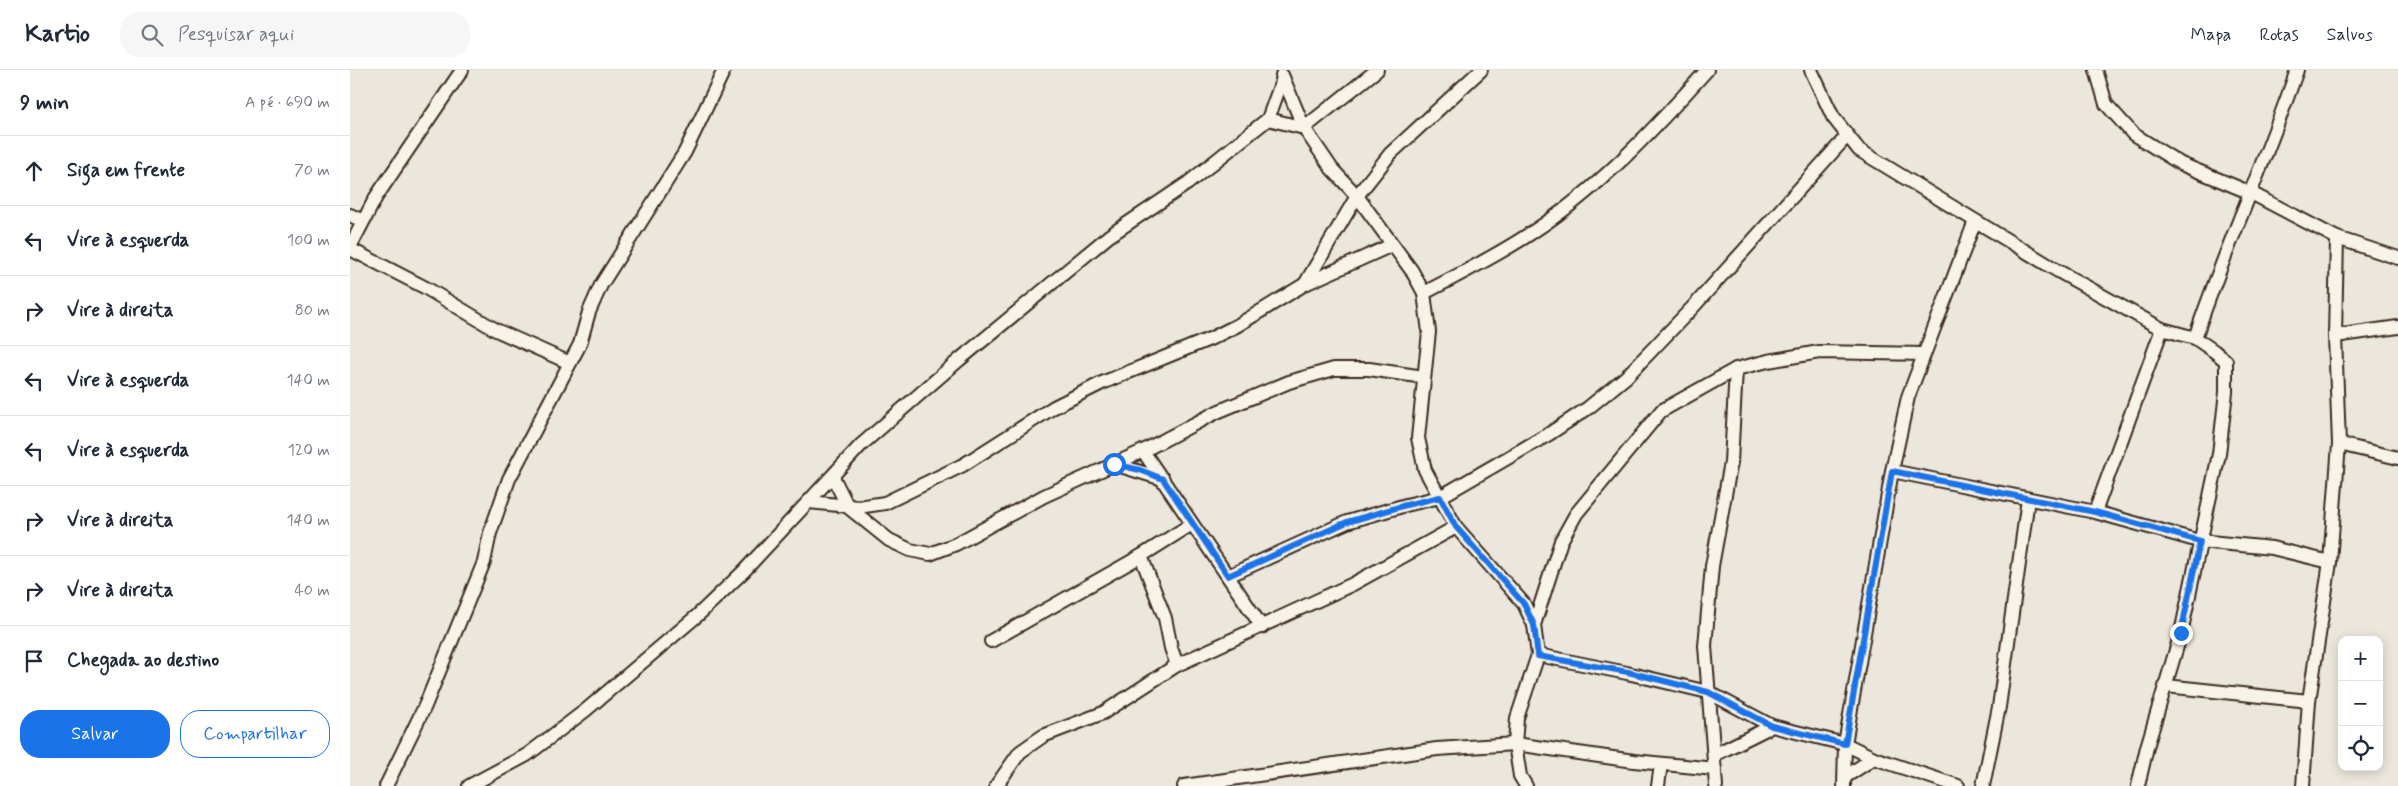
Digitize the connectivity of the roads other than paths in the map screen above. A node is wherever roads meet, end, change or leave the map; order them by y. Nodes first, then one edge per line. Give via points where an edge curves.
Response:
1 (462, 70) edge
2 (724, 70) edge
3 (1378, 70) edge
4 (1481, 70) edge
5 (1707, 70) edge
6 (1811, 70) edge
7 (2096, 70) edge
8 (2297, 70) edge
9 (1282, 74) edge
10 (1268, 119) junction
11 (1304, 128) junction
12 (1847, 136) junction
13 (2251, 193) junction
14 (1357, 196) junction
15 (350, 215) edge
16 (363, 221) junction
17 (1974, 221) junction
18 (2337, 238) junction
19 (1392, 245) junction
20 (350, 248) edge
21 (2398, 258) edge
22 (1305, 284) junction
23 (1424, 293) junction
24 (2398, 327) edge
25 (2162, 329) junction
26 (2335, 336) junction
27 (2195, 338) junction
28 (1924, 354) junction
29 (570, 362) junction
30 (1736, 369) junction
31 (1424, 377) junction
32 (2339, 444) junction
33 (1144, 451) junction
34 (2398, 458) edge
35 (1114, 464) junction
36 (1892, 471) junction
37 (833, 477) junction
38 (1163, 479) junction
39 (1440, 497) junction
40 (2028, 499) junction
41 (809, 502) junction
42 (848, 507) junction
43 (2095, 512) junction
44 (1192, 524) junction
45 (1456, 527) junction
46 (2200, 541) junction
47 (1141, 556) junction
48 (2330, 562) junction
49 (1228, 576) junction
50 (1534, 625) junction
51 (1262, 628) junction
52 (991, 641) dead end
53 (1538, 656) junction
54 (1177, 665) junction
55 (2166, 686) junction
56 (1708, 692) junction
57 (2309, 701) junction
58 (1772, 726) junction
59 (1515, 744) junction
60 (1845, 744) junction
61 (1714, 755) junction
62 (1874, 758) junction
63 (1661, 764) junction
64 (1715, 769) junction
65 (1844, 781) edge
66 (386, 786) edge
67 (469, 786) edge
68 (996, 786) edge
69 (1184, 786) edge
70 (1526, 786) edge
71 (1658, 786) edge
72 (1716, 786) edge
73 (1958, 786) edge
74 (1984, 786) edge
75 (2138, 786) edge
76 (2303, 786) edge

1 - 16 street
2 - 29 street via 685,152 601,285 580,344
3 - 11 street
4 - 14 street via 1390,154
5 - 23 street via 1619,163 1570,205 1490,258
6 - 12 street via 1832,117
7 - 13 street via 2106,104 2133,134 2181,164
8 - 13 street
9 - 10 street
9 - 11 street
10 - 11 street
10 - 37 street via 1188,183 1109,236 869,438
11 - 14 street via 1332,169
12 - 17 street via 1858,150
12 - 39 street via 1747,250 1626,377 1549,434
13 - 18 street
13 - 27 street via 2217,272
14 - 19 street
14 - 22 street
15 - 16 street
16 - 20 street
17 - 25 street
17 - 28 street
18 - 21 street
18 - 26 street
19 - 22 street
19 - 23 street
20 - 29 street via 496,330
22 - 42 street via 1220,334 1102,383 1054,407 963,465 885,502
23 - 31 street via 1429,332
24 - 26 street
25 - 27 street
25 - 43 street
26 - 32 street
27 - 46 street via 2226,362 2219,454
28 - 30 street via 1819,352
28 - 36 street via 1908,397
29 - 66 street via 500,502 477,580 425,706
30 - 50 street via 1661,411 1593,492 1561,541
30 - 56 street via 1731,462 1712,566 1705,646
31 - 33 street via 1369,369 1334,369 1289,382 1218,412
31 - 39 street via 1418,438 1425,470
32 - 34 street
32 - 48 street
33 - 35 street
33 - 38 street
35 - 38 street
35 - 42 street via 930,554 910,550 889,540
36 - 40 street
36 - 60 street
37 - 41 street
37 - 42 street
38 - 44 street
39 - 45 street
39 - 49 street via 1347,522
40 - 43 street
40 - 74 street via 2000,707
41 - 42 street
41 - 67 street via 698,615 586,710 528,755
43 - 46 street
44 - 47 street
44 - 49 street
45 - 50 street via 1524,604
45 - 51 street via 1353,584
46 - 48 street via 2272,548
46 - 55 street via 2181,633
47 - 52 street
47 - 54 street via 1165,618
48 - 57 street
49 - 51 street
50 - 53 street
51 - 54 street
53 - 56 street via 1628,672
53 - 59 street via 1517,718
54 - 68 street via 1103,712 1043,736 1020,752
55 - 57 street
55 - 75 street
56 - 58 street
56 - 61 street
57 - 76 street
58 - 60 street
58 - 61 street
59 - 63 street
59 - 69 street via 1437,749
59 - 70 street via 1520,776
60 - 62 street
60 - 65 street
61 - 64 street
62 - 65 street
62 - 73 street
63 - 64 street
63 - 71 street
64 - 72 street

